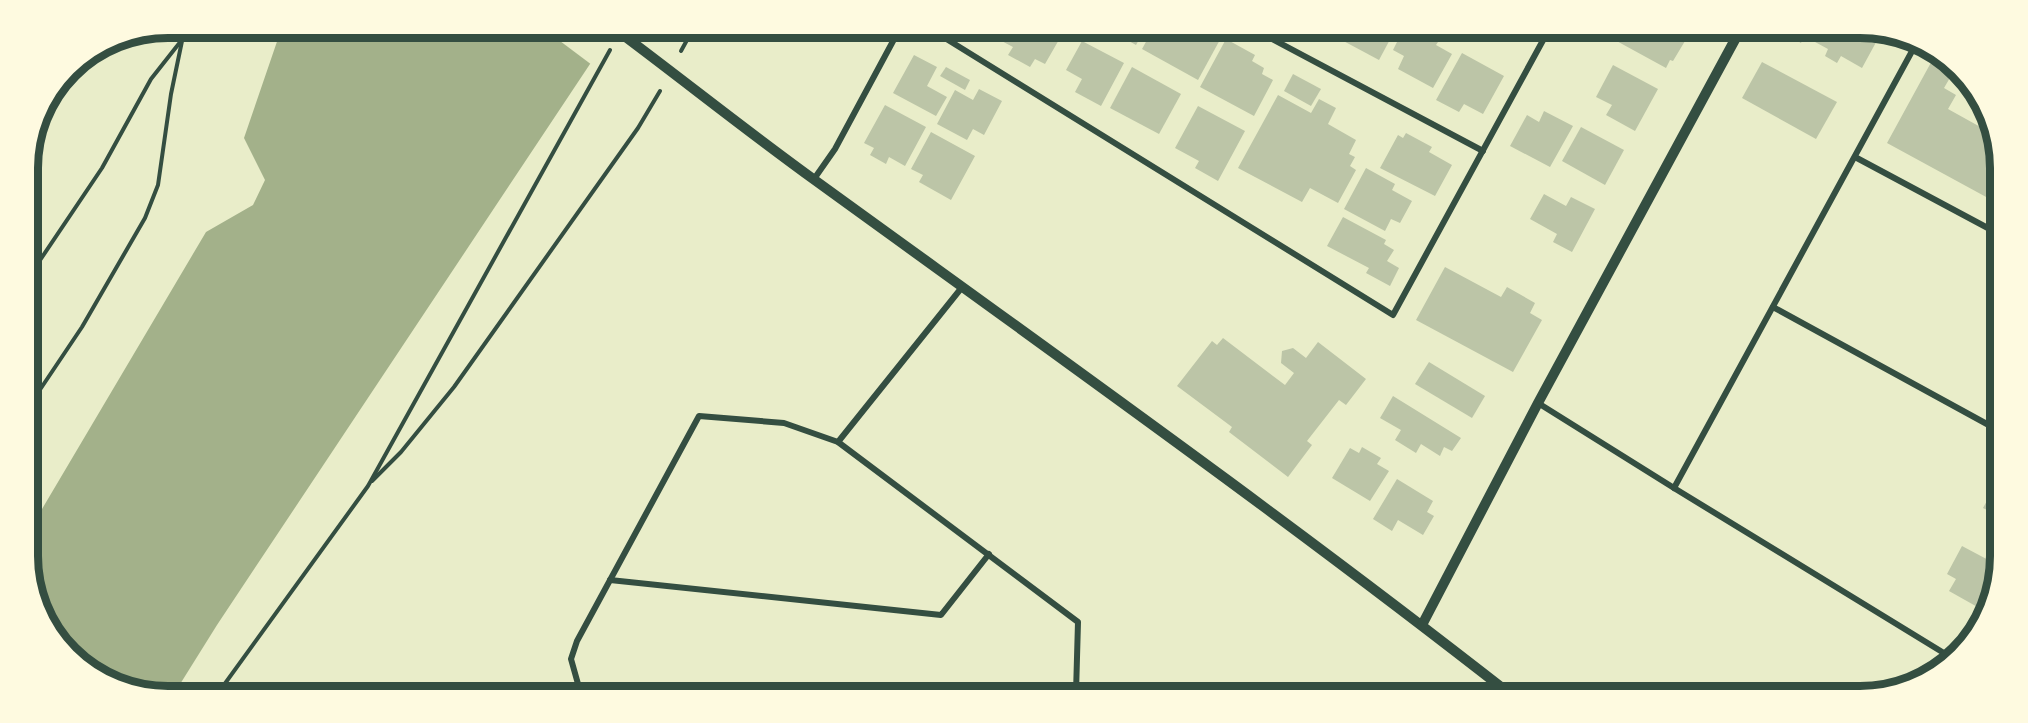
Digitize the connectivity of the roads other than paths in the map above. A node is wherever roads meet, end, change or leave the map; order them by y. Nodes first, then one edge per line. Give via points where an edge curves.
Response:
1 (627, 38) edge
2 (895, 38) edge
3 (945, 38) edge
4 (1270, 38) edge
5 (1544, 38) edge
6 (1736, 38) edge
7 (1913, 49) edge
8 (1482, 151) junction
9 (1855, 158) junction
10 (814, 179) junction
11 (1990, 229) edge
12 (963, 286) junction
13 (1773, 307) junction
14 (1538, 403) junction
15 (1990, 426) edge
16 (838, 442) junction
17 (1674, 488) junction
18 (989, 554) junction
19 (610, 580) junction
20 (1422, 625) junction
21 (1946, 654) edge
22 (1076, 685) edge
23 (1499, 685) edge
24 (579, 686) edge

1 - 10 street
2 - 10 street
3 - 8 street via 1393,315
4 - 8 street
5 - 8 street
6 - 14 street
7 - 9 street
9 - 11 street
9 - 13 street
10 - 12 street
12 - 16 street
12 - 20 street
13 - 15 street
13 - 17 street
14 - 17 street
14 - 20 street
16 - 18 street
16 - 19 street via 784,423 699,416
17 - 21 street
18 - 19 street via 941,615
18 - 22 street via 1078,622
19 - 24 street via 571,659
20 - 23 street

